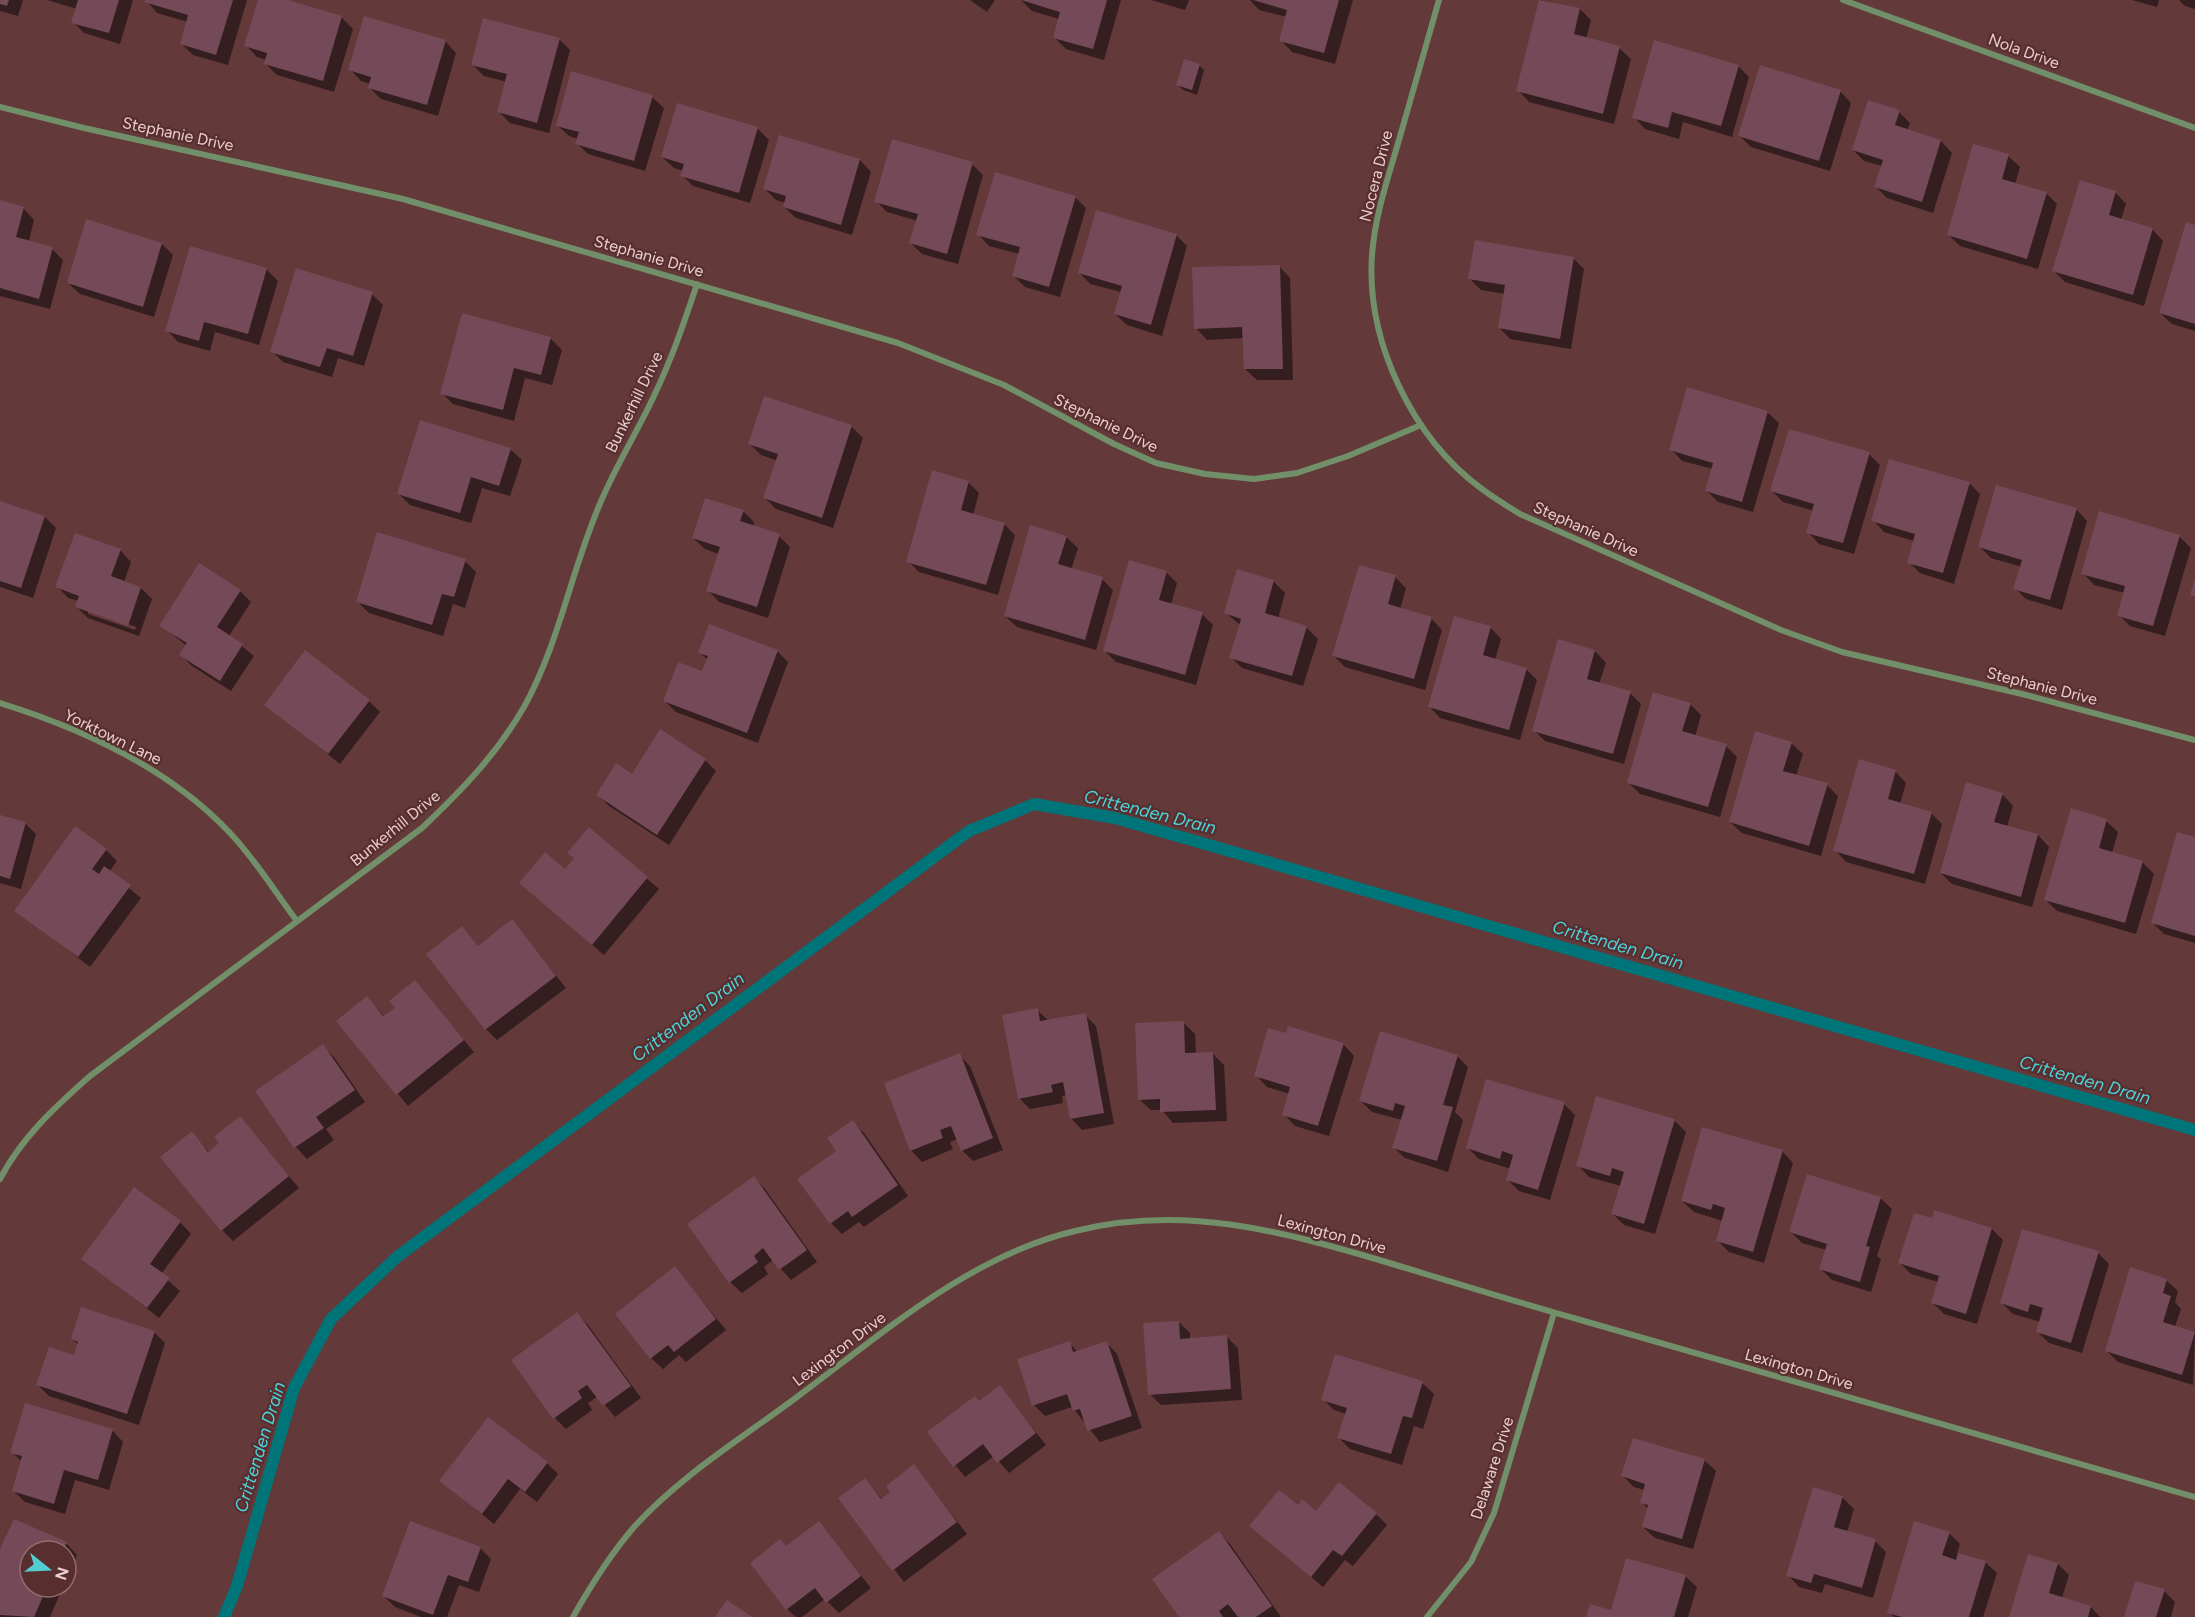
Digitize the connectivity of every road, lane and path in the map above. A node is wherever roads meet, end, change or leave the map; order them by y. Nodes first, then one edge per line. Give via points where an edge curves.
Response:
1 (1439, 0) edge
2 (1843, 0) edge
3 (0, 107) edge
4 (2195, 128) edge
5 (697, 284) junction
6 (1421, 425) junction
7 (0, 703) edge
8 (2195, 740) edge
9 (297, 921) junction
10 (0, 1179) edge
11 (1554, 1312) junction
12 (2195, 1497) edge
13 (573, 1617) edge
14 (1427, 1617) edge

1 - 6 street, Nocera Drive via 1379,207 1372,256 1373,306 1384,350
2 - 4 street, Nola Drive
3 - 5 street, Stephanie Drive via 403,199
5 - 6 street, Stephanie Drive via 898,343 957,365 1156,463 1205,474 1254,479 1297,473
5 - 9 street, Bunkerhill Drive via 673,355 598,507 543,664 524,706 496,750 422,828
6 - 8 street, Stephanie Drive via 1480,489 1520,514 1781,630 1842,652
7 - 9 street, Yorktown Lane via 83,734 135,760 188,794 231,834
9 - 10 street, Bunkerhill Drive via 90,1076 45,1116 9,1161
11 - 12 street, Lexington Drive
11 - 13 street, Lexington Drive via 1301,1237 1238,1224 1181,1219 1073,1231 1019,1250 959,1281 910,1313 679,1486 635,1526 599,1572
11 - 14 street, Delaware Drive via 1494,1513 1470,1562

